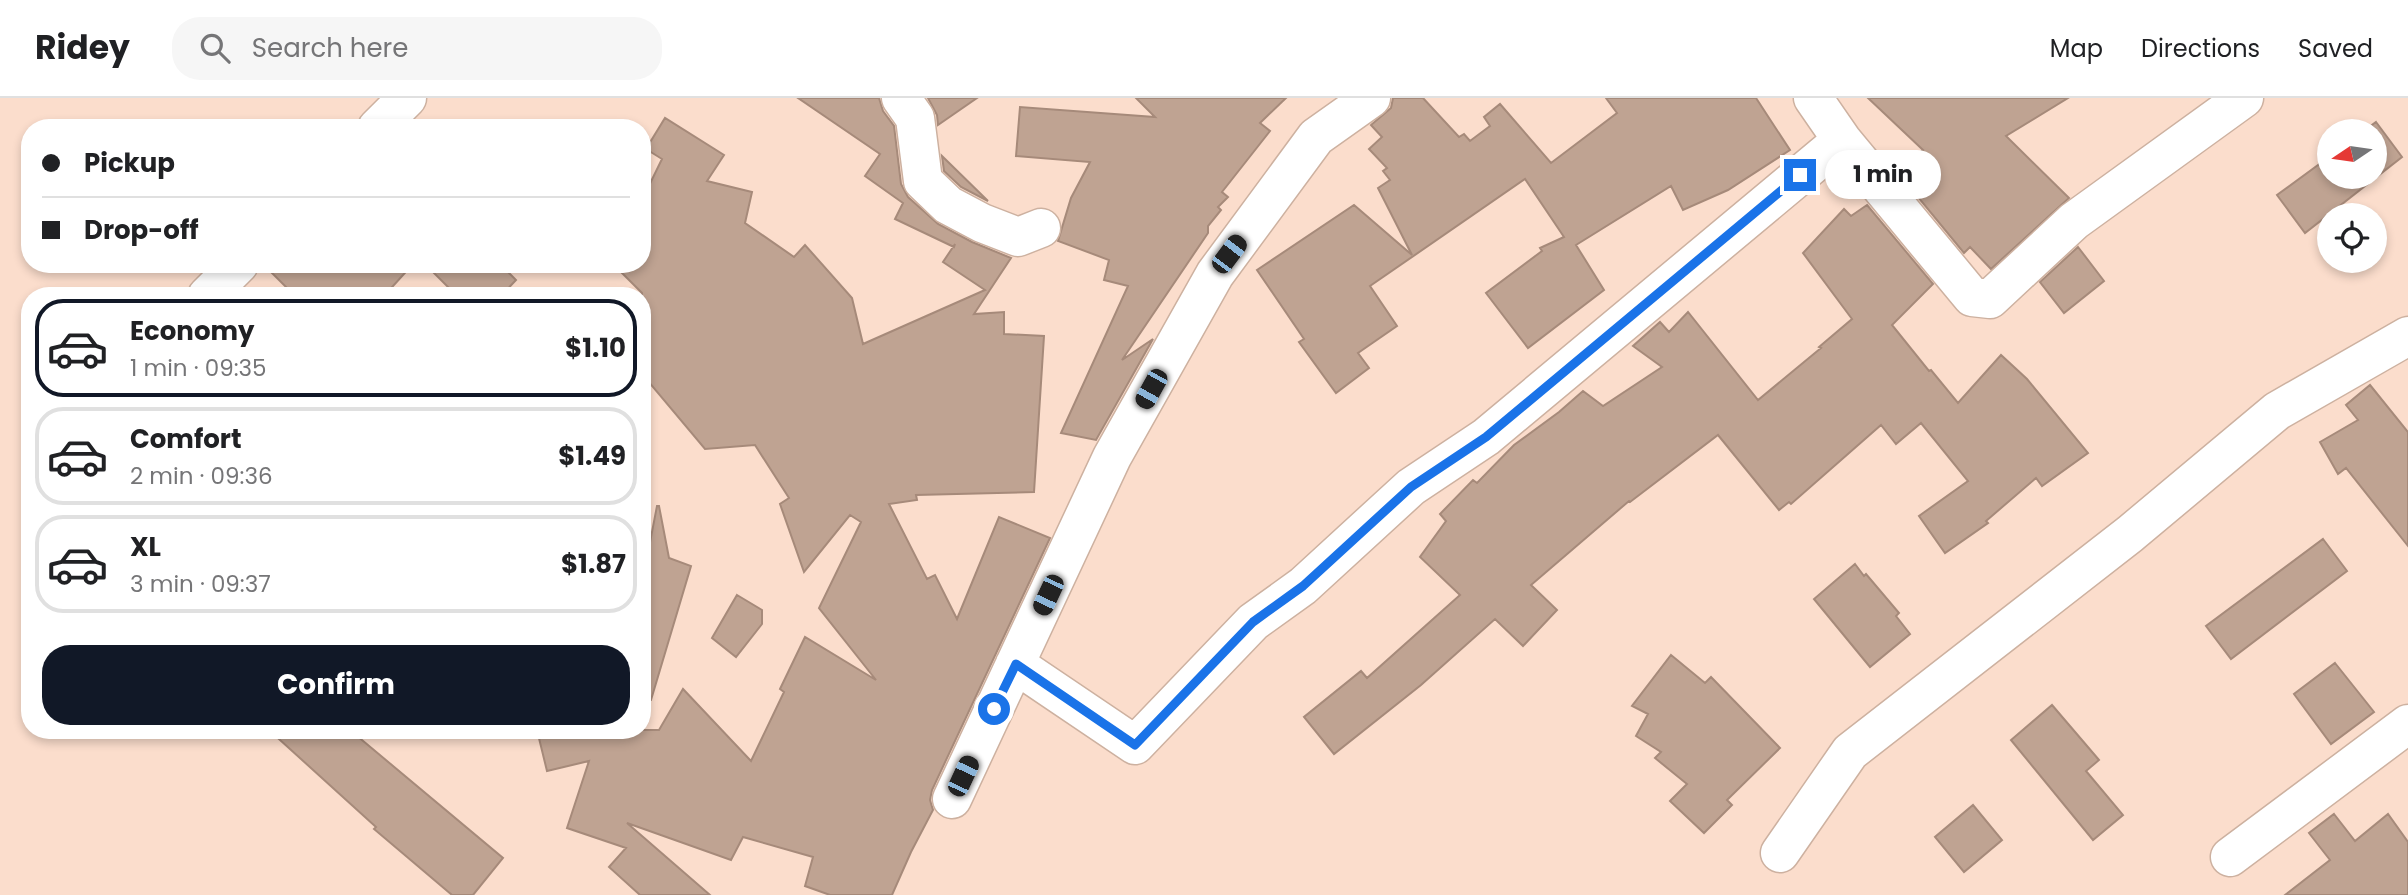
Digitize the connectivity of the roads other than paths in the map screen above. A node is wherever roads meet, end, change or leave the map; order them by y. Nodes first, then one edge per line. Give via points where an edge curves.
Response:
1 (407, 98) edge
2 (901, 98) edge
3 (1371, 98) edge
4 (1812, 98) edge
5 (2244, 98) edge
6 (386, 119) edge
7 (1842, 140) junction
8 (1041, 228) dead end
9 (230, 273) edge
10 (216, 287) edge
11 (2408, 336) edge
12 (1016, 664) junction
13 (2408, 723) edge
14 (952, 799) dead end
15 (1780, 853) dead end
16 (2230, 857) dead end

1 - 6 street
2 - 8 street via 915,118 923,181 948,205 1018,237
3 - 12 street via 1316,136 1215,274 1112,457
4 - 7 street
5 - 7 street via 2074,221 1990,299 1972,296
7 - 12 street via 1486,437 1411,487 1303,586 1253,622 1135,745
9 - 10 street
11 - 15 street via 2277,411 2130,534 1850,752
12 - 14 street
13 - 16 street

